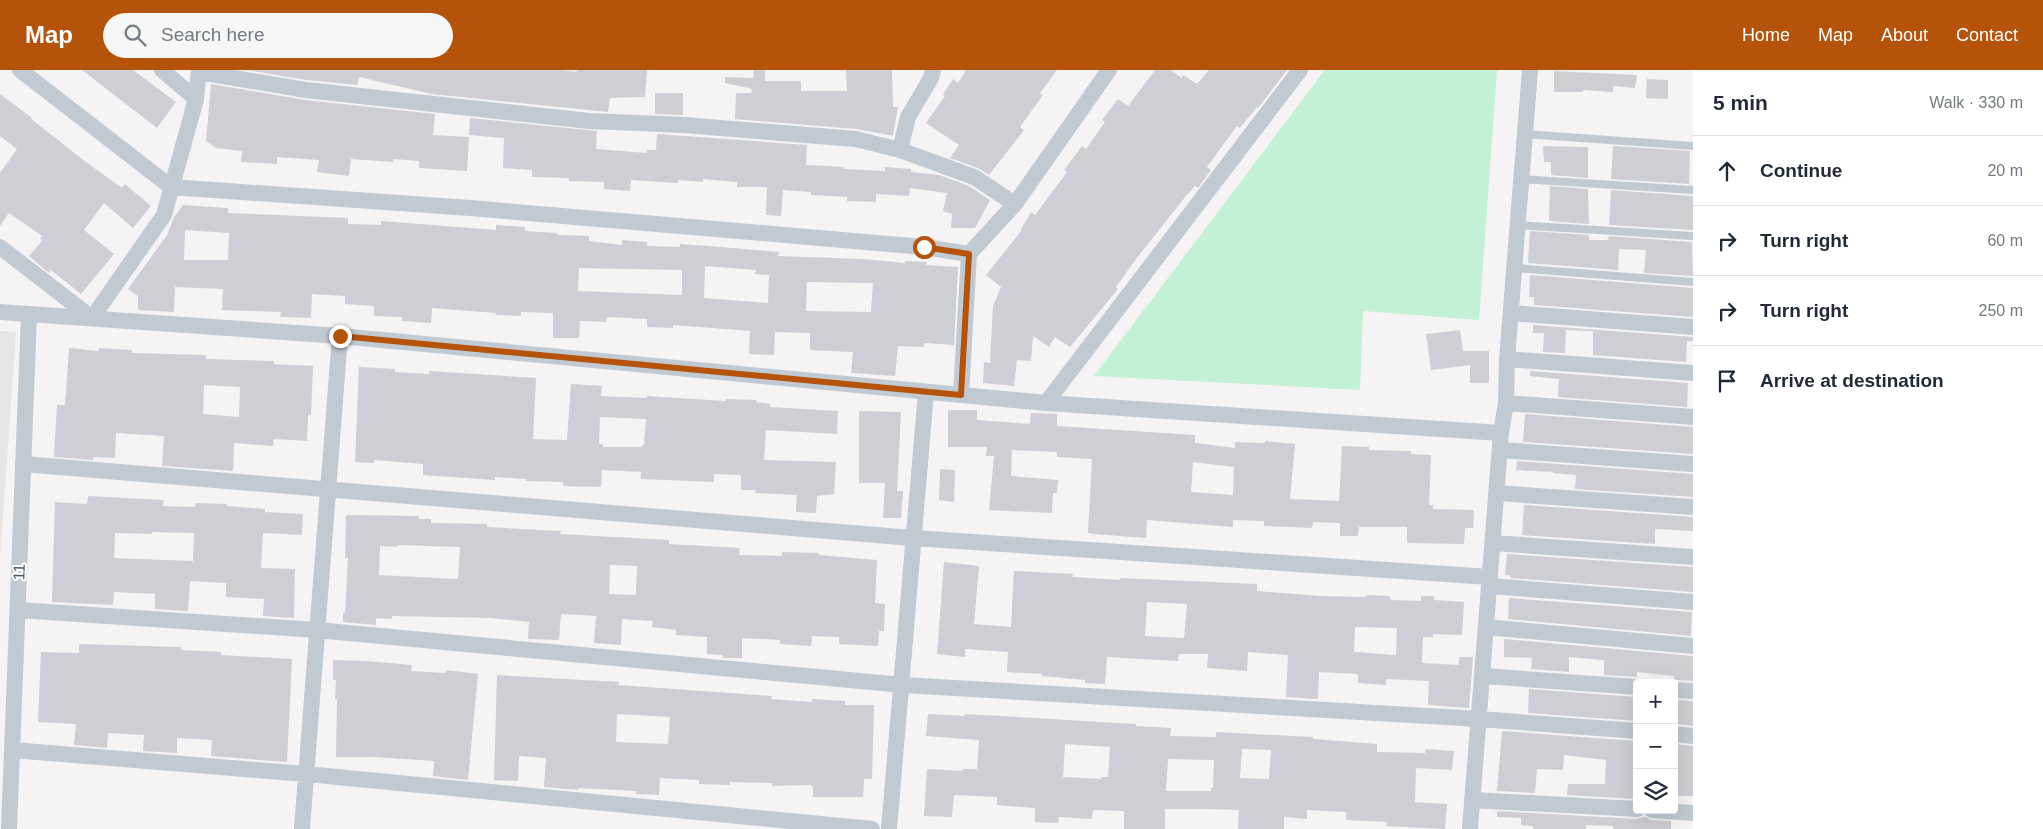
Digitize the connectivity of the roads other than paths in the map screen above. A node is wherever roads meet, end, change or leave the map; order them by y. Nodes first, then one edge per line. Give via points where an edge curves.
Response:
1 (20, 70) edge
2 (162, 70) edge
3 (933, 70) edge
4 (1109, 70) edge
5 (1300, 70) edge
6 (1530, 70) edge
7 (199, 71) edge
8 (196, 99) junction
9 (1524, 134) junction
10 (1693, 146) edge
11 (900, 150) junction
12 (1521, 179) junction
13 (171, 187) junction
14 (1693, 190) edge
15 (1015, 204) junction
16 (1517, 225) junction
17 (1693, 236) edge
18 (0, 247) edge
19 (969, 254) junction
20 (1515, 268) junction
21 (1693, 282) edge
22 (0, 312) edge
23 (1511, 313) junction
24 (29, 315) junction
25 (92, 318) junction
26 (1693, 326) edge
27 (340, 336) junction
28 (1507, 359) junction
29 (1693, 373) edge
30 (926, 392) junction
31 (961, 395) junction
32 (1046, 403) junction
33 (1506, 403) junction
34 (1693, 417) edge
35 (1502, 433) junction
36 (1500, 450) junction
37 (24, 464) junction
38 (1693, 464) edge
39 (328, 489) junction
40 (1497, 493) junction
41 (1693, 507) edge
42 (913, 538) junction
43 (1493, 542) junction
44 (1693, 557) edge
45 (1490, 581) junction
46 (1693, 602) edge
47 (18, 610) junction
48 (1486, 627) junction
49 (317, 630) junction
50 (1693, 646) edge
51 (1483, 676) junction
52 (902, 685) junction
53 (1633, 687) edge
54 (1678, 690) edge
55 (1693, 691) edge
56 (1480, 719) junction
57 (1633, 731) edge
58 (1678, 734) edge
59 (1693, 736) edge
60 (12, 750) junction
61 (306, 774) junction
62 (1472, 800) junction
63 (1633, 809) edge
64 (1678, 812) edge
65 (1693, 813) edge
66 (0, 828) edge
67 (9, 828) edge
68 (17, 829) edge
69 (302, 829) edge
70 (872, 829) edge
71 (889, 829) edge
72 (1470, 829) edge

1 - 13 street
2 - 8 street
3 - 11 street via 908,117
4 - 15 street
5 - 32 street
6 - 9 street
7 - 8 street
7 - 11 street via 306,90 589,121 856,139
8 - 13 street
9 - 10 lane
9 - 12 street
11 - 15 street via 974,177
12 - 14 lane
12 - 16 street
13 - 19 street via 490,210 924,247
13 - 25 street via 164,215
15 - 19 street
16 - 17 lane
16 - 20 street
18 - 25 street
19 - 31 street
20 - 21 lane
20 - 23 street
22 - 24 street
23 - 26 street
23 - 28 street
24 - 25 street
24 - 37 street, 11
25 - 27 street
27 - 30 street
27 - 39 street
28 - 29 street
28 - 33 street
30 - 31 street
30 - 42 street
31 - 32 street
32 - 35 street
33 - 34 street
33 - 35 street
35 - 36 street
36 - 38 street
36 - 40 street
37 - 39 street
37 - 47 street, 11
39 - 42 street
39 - 49 street
40 - 41 street
40 - 43 street
42 - 45 street
42 - 52 street
43 - 44 street
43 - 45 street
45 - 46 street
45 - 48 street
47 - 49 street
47 - 60 street, 11
48 - 50 street
48 - 51 street
49 - 52 street
49 - 61 street
51 - 53 street
51 - 56 street
52 - 56 street
52 - 71 street
54 - 55 street
56 - 57 street
56 - 62 street
58 - 59 street
60 - 61 street
60 - 67 street, 11
61 - 69 street
61 - 70 street
62 - 63 street
62 - 72 street
64 - 65 street
66 - 67 street
67 - 68 street

